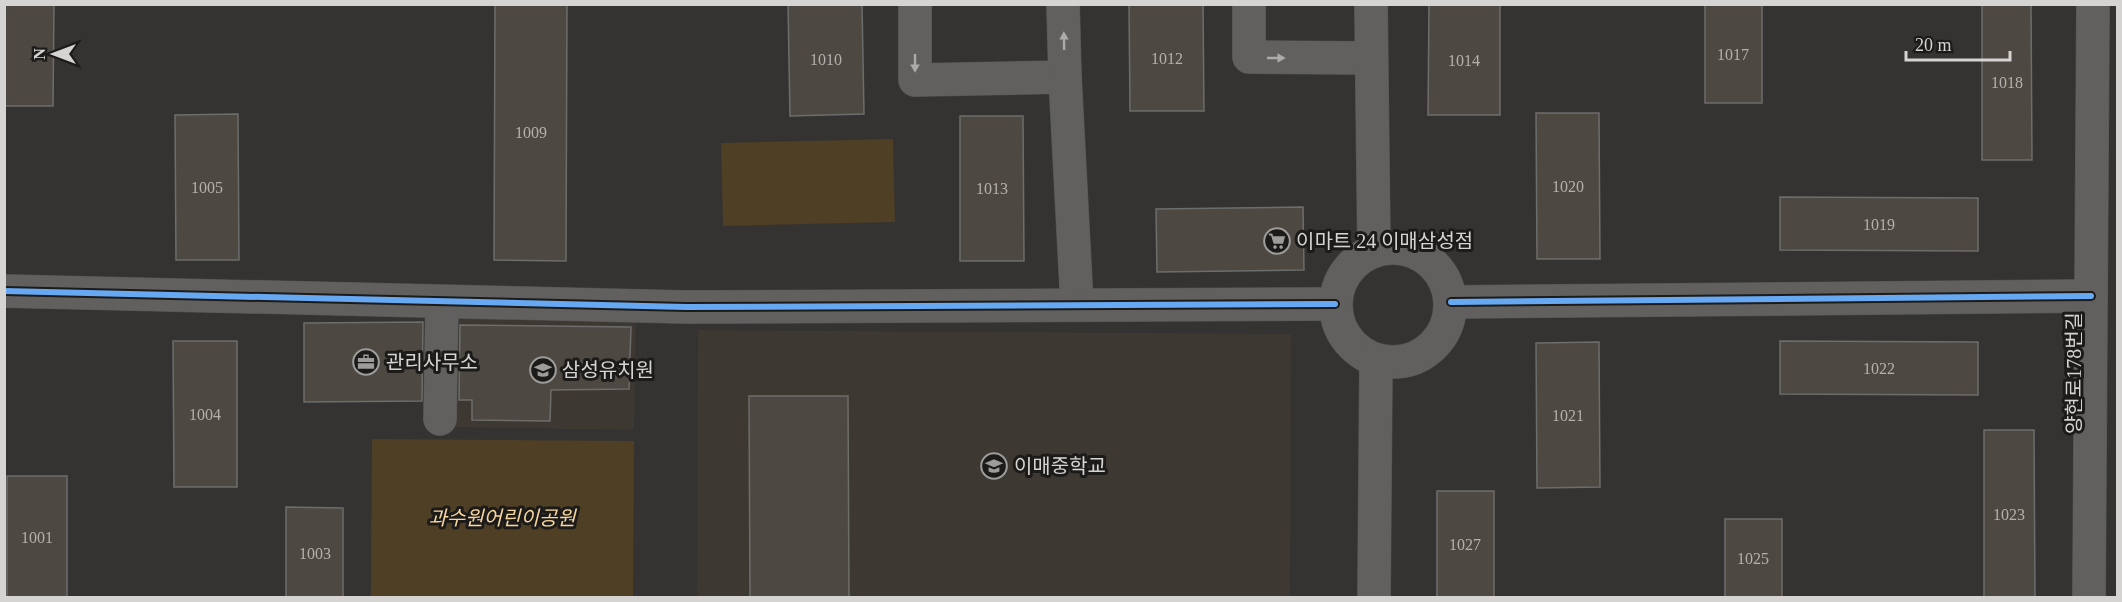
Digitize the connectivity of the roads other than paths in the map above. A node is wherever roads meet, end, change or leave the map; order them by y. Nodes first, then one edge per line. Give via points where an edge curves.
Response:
1 (915, 4) edge
2 (1063, 4) edge
3 (1249, 4) edge
4 (1371, 4) edge
5 (2093, 4) edge
6 (1371, 58) junction
7 (1065, 77) junction
8 (1374, 251) junction
9 (4, 291) edge
10 (2091, 296) junction
11 (442, 302) junction
12 (1451, 302) junction
13 (1335, 304) junction
14 (1077, 305) junction
15 (1376, 360) junction
16 (440, 419) dead end
17 (1374, 597) edge
18 (2089, 597) edge

1 -> 7 street via 915,80
7 -> 2 street
3 -> 6 street via 1250,57
4 - 6 street
5 - 10 street, 양현로178번길
6 - 8 street
7 - 14 street
8 - 12 street via 1402,247 1421,253 1442,274
8 - 13 street via 1363,254 1348,267 1338,284
9 - 11 street
10 - 12 street
10 - 18 street, 양현로178번길
11 - 14 street via 686,307
11 - 16 street
12 - 15 street via 1449,320 1441,337 1428,350 1394,363
13 - 14 street
13 - 15 street via 1346,339 1359,352
15 - 17 street

